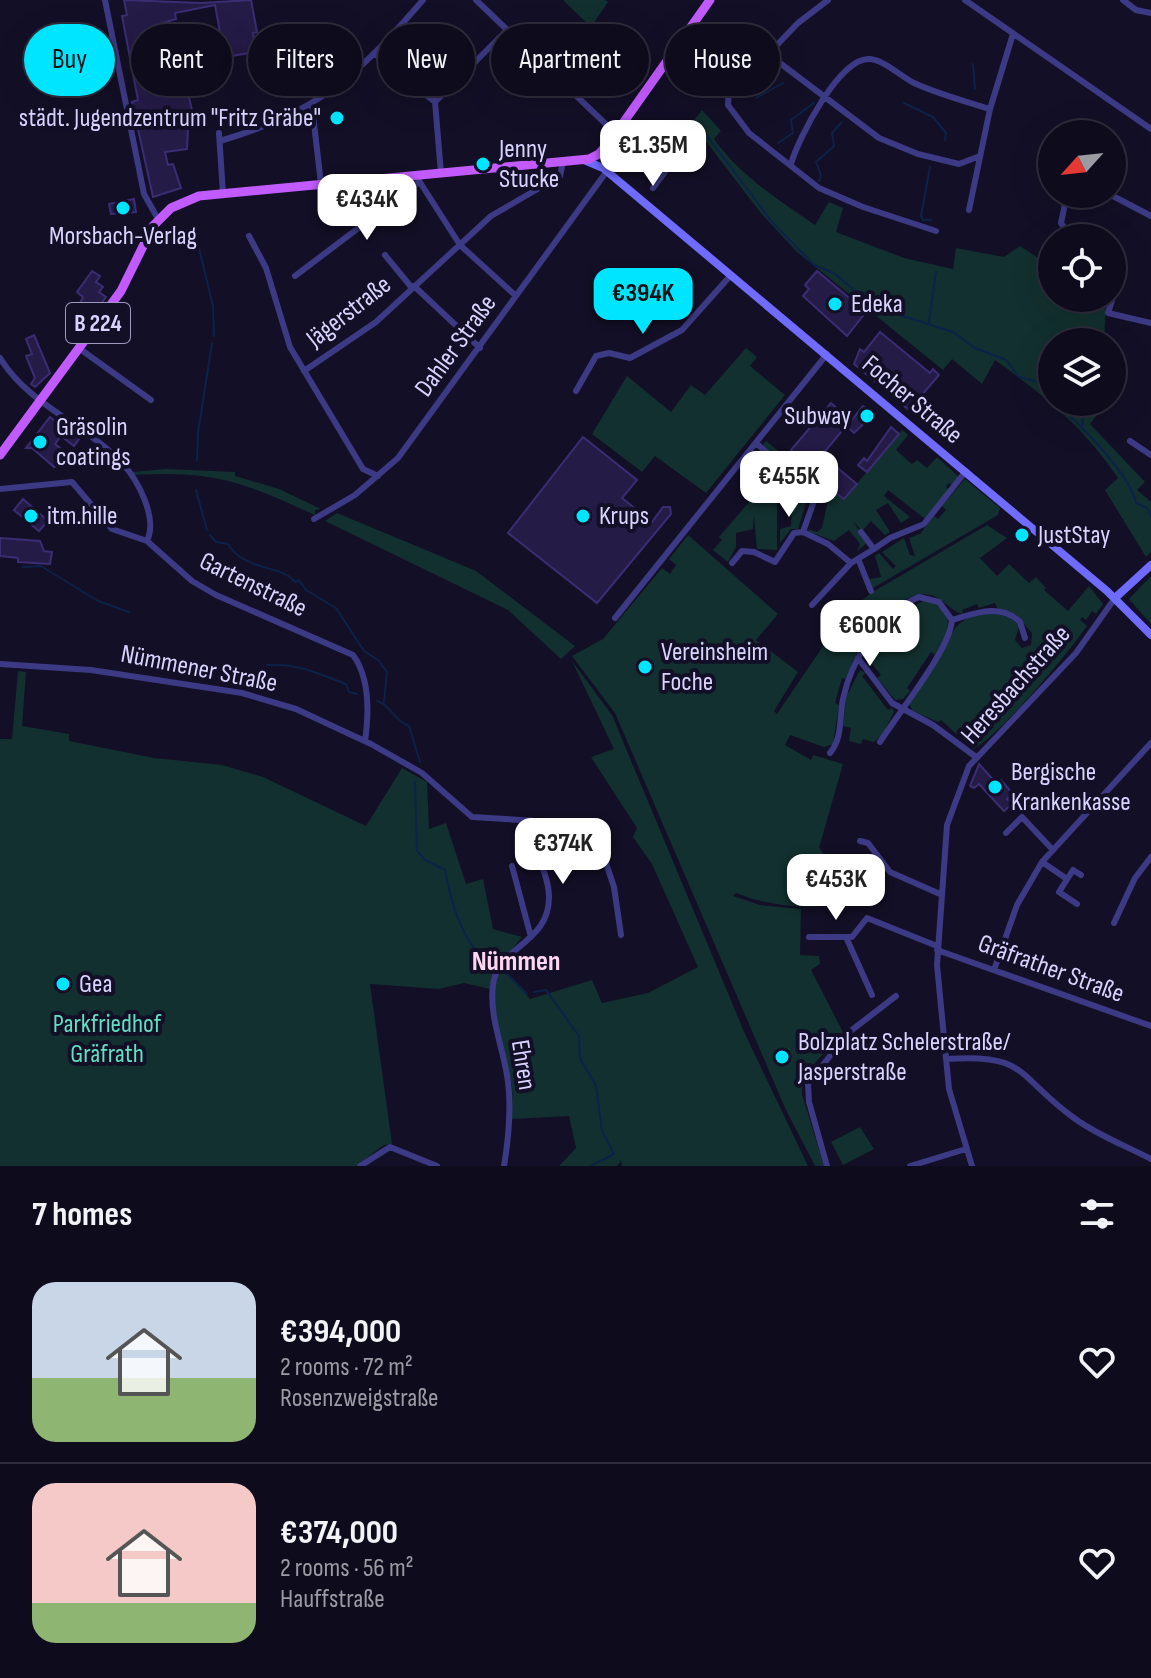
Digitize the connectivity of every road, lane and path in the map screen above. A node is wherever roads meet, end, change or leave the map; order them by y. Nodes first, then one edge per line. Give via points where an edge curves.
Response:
1 (105, 0) edge
2 (423, 0) edge
3 (476, 0) edge
4 (710, 0) edge
5 (828, 0) edge
6 (965, 0) edge
7 (1123, 0) edge
8 (1151, 13) edge
9 (501, 24) edge
10 (1013, 34) junction
11 (780, 42) edge
12 (491, 46) edge
13 (375, 54) junction
14 (780, 63) edge
15 (660, 69) junction
16 (576, 96) edge
17 (727, 96) edge
18 (826, 97) junction
19 (435, 102) junction
20 (312, 106) junction
21 (990, 109) junction
22 (609, 127) junction
23 (1151, 129) edge
24 (690, 138) dead end
25 (600, 149) junction
26 (980, 156) junction
27 (584, 160) junction
28 (563, 162) junction
29 (791, 164) junction
30 (605, 170) junction
31 (441, 173) junction
32 (417, 180) junction
33 (321, 184) junction
34 (653, 188) dead end
35 (223, 194) junction
36 (1126, 202) edge
37 (969, 210) dead end
38 (1151, 216) edge
39 (158, 219) junction
40 (936, 231) dead end
41 (249, 236) dead end
42 (460, 245) junction
43 (385, 255) dead end
44 (731, 275) junction
45 (295, 276) dead end
46 (413, 287) junction
47 (516, 296) junction
48 (1108, 312) edge
49 (1151, 323) edge
50 (480, 348) junction
51 (80, 349) junction
52 (827, 354) junction
53 (0, 358) edge
54 (304, 371) junction
55 (576, 391) dead end
56 (151, 400) dead end
57 (39, 402) junction
58 (1130, 441) dead end
59 (757, 444) junction
60 (0, 455) edge
61 (1151, 455) edge
62 (966, 471) junction
63 (378, 476) junction
64 (0, 489) edge
65 (314, 519) dead end
66 (803, 532) junction
67 (861, 532) dead end
68 (147, 541) junction
69 (874, 549) junction
70 (775, 562) junction
71 (855, 562) junction
72 (732, 563) dead end
73 (1151, 565) edge
74 (773, 572) dead end
75 (871, 591) dead end
76 (1115, 598) junction
77 (812, 605) dead end
78 (615, 618) dead end
79 (952, 620) junction
80 (1151, 635) edge
81 (1025, 638) dead end
82 (858, 658) junction
83 (0, 664) edge
84 (901, 708) junction
85 (365, 741) junction
86 (880, 742) dead end
87 (1151, 743) edge
88 (830, 753) dead end
89 (976, 757) junction
90 (524, 821) junction
91 (1006, 833) dead end
92 (860, 841) dead end
93 (1052, 849) junction
94 (1151, 857) edge
95 (1042, 862) junction
96 (512, 866) dead end
97 (1081, 875) dead end
98 (1067, 879) junction
99 (940, 894) junction
100 (1077, 904) dead end
101 (1114, 923) dead end
102 (621, 935) dead end
103 (531, 937) junction
104 (809, 937) dead end
105 (846, 937) junction
106 (937, 948) junction
107 (994, 970) junction
108 (872, 995) dead end
109 (896, 996) dead end
110 (1151, 1026) edge
111 (946, 1059) junction
112 (966, 1149) junction
113 (1151, 1159) edge
114 (360, 1166) edge
115 (437, 1166) edge
116 (504, 1166) edge
117 (827, 1166) edge
118 (910, 1166) edge
119 (972, 1166) edge

1 - 39 street via 144,194
2 - 13 street
3 - 9 street
4 - 15 main road
5 - 11 street
6 - 10 street
7 - 8 street
10 - 21 street
10 - 23 street
12 - 19 street
13 - 19 street
13 - 20 street
14 - 18 street
15 - 22 main road
15 - 25 main road
16 - 22 street
17 - 29 street via 746,130
18 - 21 street via 853,63 870,59 931,90
18 - 26 street via 861,127 910,151 959,164
18 - 29 street via 803,132
19 - 31 street
20 - 33 street
20 - 35 street via 271,126 219,137
21 - 26 street
22 - 25 main road
24 - 34 street
25 - 27 main road
25 - 30 main road
26 - 37 street
27 - 28 main road
27 - 30 main road, Focher Straße
28 - 31 main road
28 - 42 street, Jägerstraße via 560,176 491,216
29 - 40 street via 829,194
30 - 44 main road, Focher Straße
30 - 47 street, Dahler Straße
31 - 32 main road
32 - 33 main road
32 - 42 street
32 - 45 street
33 - 35 main road
35 - 39 main road via 184,201
36 - 38 street
39 - 51 main road, B 224 via 121,291
41 - 54 street via 266,268 284,336
42 - 46 street, Jägerstraße
42 - 47 street
43 - 46 street
44 - 52 main road, Focher Straße
44 - 55 street via 677,334 630,358 599,355
46 - 50 street
46 - 54 street, Jägerstraße via 351,342
47 - 50 street, Dahler Straße
48 - 49 street
50 - 63 street, Dahler Straße via 405,449
51 - 56 street
51 - 57 main road, B 224
52 - 59 street
52 - 62 main road, Focher Straße
53 - 57 street
54 - 63 street via 363,469
57 - 60 main road, B 224
57 - 68 street via 123,464 151,520
58 - 61 street
59 - 66 street via 816,495
59 - 78 street
62 - 69 street via 924,524
62 - 76 main road, Focher Straße
63 - 65 street, Dahler Straße
64 - 68 street via 72,482 112,529
66 - 70 street via 794,533
66 - 71 street
67 - 69 street
68 - 85 street, Gartenstraße via 216,595 353,655 367,694
69 - 71 street
70 - 72 street via 742,551
70 - 74 street
71 - 75 street
71 - 77 street
73 - 76 main road
76 - 80 main road, Focher Straße
76 - 89 street, Heresbachstraße via 1069,661
79 - 81 street via 1002,612 1020,622
79 - 82 street via 934,599 911,601 882,626
79 - 84 street via 950,633
82 - 84 street
82 - 88 street
83 - 85 street, Nümmener Straße via 91,670 242,693 296,709
84 - 86 street
84 - 89 street
85 - 90 street, Nümmener Straße via 422,773 472,817
87 - 93 street
89 - 99 street, Heresbachstraße via 964,773 947,825
90 - 102 street, Nümmener Straße via 586,823 595,830 614,887
90 - 103 street via 549,894 545,922
91 - 93 street via 1022,817
92 - 99 street via 868,843 890,872
93 - 95 street
94 - 101 street
95 - 98 street
95 - 107 street via 1017,905
96 - 103 street
97 - 98 street via 1073,870
98 - 100 street via 1059,892
99 - 106 street, Heresbachstraße
103 - 116 street, Ehren via 498,969 494,1016 509,1092
104 - 105 street
105 - 106 street, Gräfrather Straße via 852,937 867,918
105 - 108 street
106 - 107 street, Gräfrather Straße
106 - 111 street, Heresbachstraße
107 - 110 street, Gräfrather Straße
109 - 117 street via 848,1033 807,1087
111 - 112 street, Heresbachstraße
111 - 113 street via 1007,1062 1074,1118
112 - 118 street
112 - 119 street, Heresbachstraße
114 - 115 street via 390,1147

